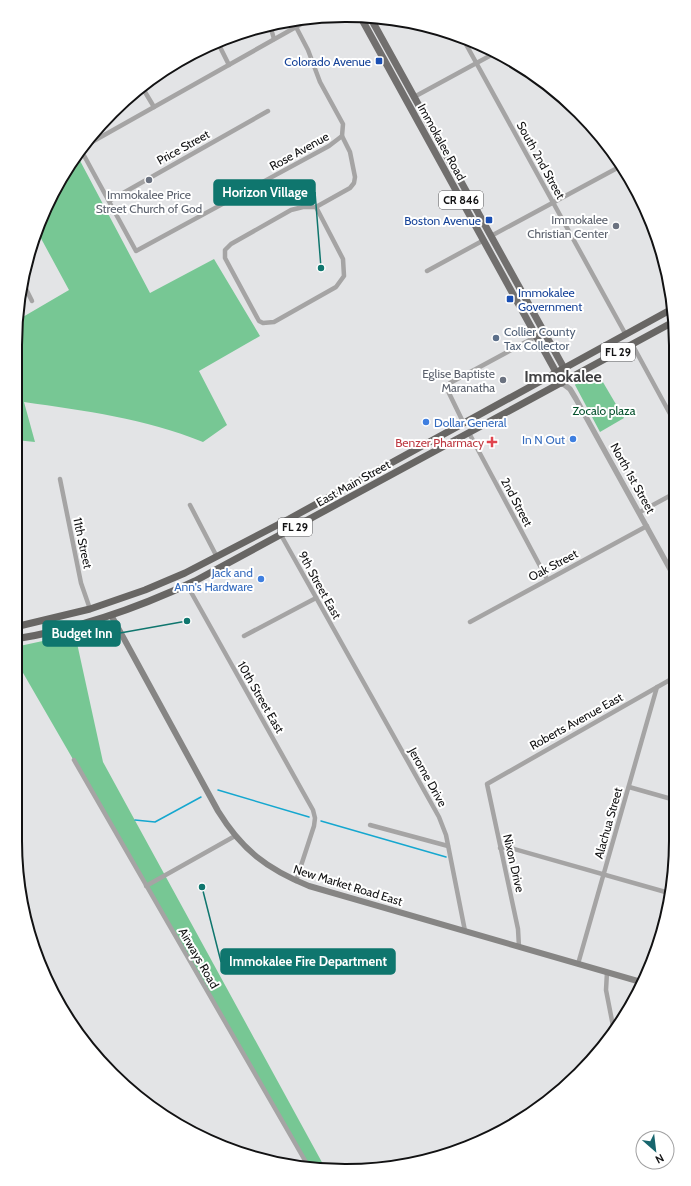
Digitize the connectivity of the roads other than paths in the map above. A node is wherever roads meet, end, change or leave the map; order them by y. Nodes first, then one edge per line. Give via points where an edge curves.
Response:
1 (364, 23) edge
2 (374, 24) edge
3 (296, 27) joint
4 (272, 31) edge
5 (274, 40) junction
6 (467, 46) edge
7 (219, 48) edge
8 (490, 56) edge
9 (476, 63) junction
10 (229, 65) junction
11 (145, 92) edge
12 (414, 97) junction
13 (407, 101) junction
14 (154, 107) junction
15 (268, 111) dead end
16 (342, 136) junction
17 (96, 140) edge
18 (84, 157) edge
19 (616, 168) edge
20 (109, 201) junction
21 (553, 202) junction
22 (316, 207) junction
23 (491, 236) junction
24 (484, 240) junction
25 (427, 271) dead end
26 (27, 291) edge
27 (32, 301) dead end
28 (528, 303) junction
29 (521, 307) junction
30 (667, 312) edge
31 (668, 325) edge
32 (626, 335) junction
33 (537, 336) junction
34 (632, 344) junction
35 (564, 368) junction
36 (556, 372) junction
37 (570, 379) junction
38 (562, 383) junction
39 (570, 389) junction
40 (669, 412) edge
41 (464, 424) junction
42 (469, 433) junction
43 (60, 480) dead end
44 (669, 496) edge
45 (190, 505) dead end
46 (640, 512) junction
47 (276, 526) junction
48 (647, 526) junction
49 (281, 535) junction
50 (217, 557) junction
51 (669, 567) edge
52 (547, 579) junction
53 (187, 585) junction
54 (316, 598) junction
55 (107, 604) junction
56 (90, 609) junction
57 (110, 615) junction
58 (470, 622) dead end
59 (22, 625) edge
60 (244, 636) dead end
61 (22, 638) edge
62 (342, 644) joint
63 (669, 681) edge
64 (657, 688) junction
65 (74, 760) dead end
66 (487, 784) joint
67 (629, 787) junction
68 (669, 798) edge
69 (370, 825) dead end
70 (235, 836) junction
71 (448, 846) junction
72 (500, 848) junction
73 (604, 875) junction
74 (296, 881) junction
75 (146, 886) junction
76 (665, 892) edge
77 (465, 931) junction
78 (519, 947) junction
79 (578, 964) junction
80 (607, 972) junction
81 (637, 981) edge
82 (612, 1022) edge
83 (304, 1161) edge

1 - 13 main road, Immokalee Road / CR 846
2 - 12 main road, Immokalee Road / CR 846
3 - 5 street
3 - 16 street, Rose Avenue via 320,82 343,124
4 - 5 street
5 - 10 street
6 - 9 street, South 2nd Street
7 - 10 street
8 - 9 street
9 - 12 street
9 - 21 street, South 2nd Street
10 - 14 street
11 - 14 street
12 - 13 main road
12 - 23 main road, Immokalee Road / CR 846
13 - 24 main road, Immokalee Road / CR 846
14 - 17 street
15 - 20 street, Price Street
16 - 20 street, Rose Avenue via 329,146 136,251
16 - 22 street via 350,152 354,183 350,188
18 - 20 street
19 - 21 street
21 - 23 street
21 - 32 street, South 2nd Street
22 - 22 street via 291,210 231,244 225,250 225,258 263,323 274,322 336,287 344,276 343,259
23 - 24 main road
23 - 28 main road, Immokalee Road / CR 846
24 - 25 street
24 - 29 main road, Immokalee Road / CR 846
26 - 27 street
28 - 29 main road
28 - 35 main road, Immokalee Road / CR 846
29 - 33 main road, Immokalee Road / CR 846
30 - 32 highway, FL 29
31 - 34 highway, FL 29
32 - 35 highway, FL 29
33 - 36 main road, Immokalee Road / CR 846
33 - 41 street via 450,383 448,391
34 - 37 highway, FL 29
34 - 40 street
35 - 36 highway, FL 29
35 - 37 main road, Immokalee Road / CR 846
36 - 38 main road, Immokalee Road / CR 846
36 - 41 highway, East Main Street / FL 29
37 - 38 highway, FL 29
37 - 39 street, North 1st Street
38 - 39 street, North 1st Street
38 - 42 highway, East Main Street / FL 29
39 - 46 street, North 1st Street
41 - 42 highway
41 - 47 highway, East Main Street / FL 29
42 - 49 highway, East Main Street / FL 29
42 - 52 street, 2nd Street
43 - 56 street, 11th Street via 81,583
44 - 46 street
45 - 50 street
46 - 48 street, North 1st Street
47 - 49 highway
47 - 50 highway, East Main Street / FL 29
48 - 51 street, North 1st Street
48 - 52 street, Oak Street
49 - 53 highway, East Main Street / FL 29
49 - 54 street, 9th Street East
50 - 55 highway, East Main Street / FL 29 via 173,579
52 - 58 street, Oak Street
53 - 57 highway, East Main Street / FL 29
53 - 74 street, 10th Street East via 313,810 315,820
54 - 60 street
54 - 62 street, 9th Street East
55 - 56 highway, East Main Street / FL 29
55 - 57 highway
56 - 59 highway, East Main Street / FL 29
57 - 61 highway, East Main Street / FL 29
57 - 70 main road, New Market Road East via 218,811
62 - 71 street, Jerome Drive via 439,817
63 - 64 street, Roberts Avenue East
64 - 66 street, Roberts Avenue East
64 - 67 street, Alachua Street
65 - 75 street, Airways Road
66 - 72 street, Nixon Drive
67 - 68 street
67 - 73 street, Alachua Street
69 - 71 street
70 - 74 main road, New Market Road East via 263,863
70 - 75 street
71 - 77 street, Jerome Drive
72 - 73 street via 507,847
72 - 78 street, Nixon Drive via 518,929
73 - 76 street
73 - 79 street, Alachua Street
74 - 77 main road, New Market Road East
75 - 83 street, Airways Road
77 - 78 main road, New Market Road East
78 - 79 main road, New Market Road East
79 - 80 main road, New Market Road East
80 - 81 main road, New Market Road East
80 - 82 street via 606,990

